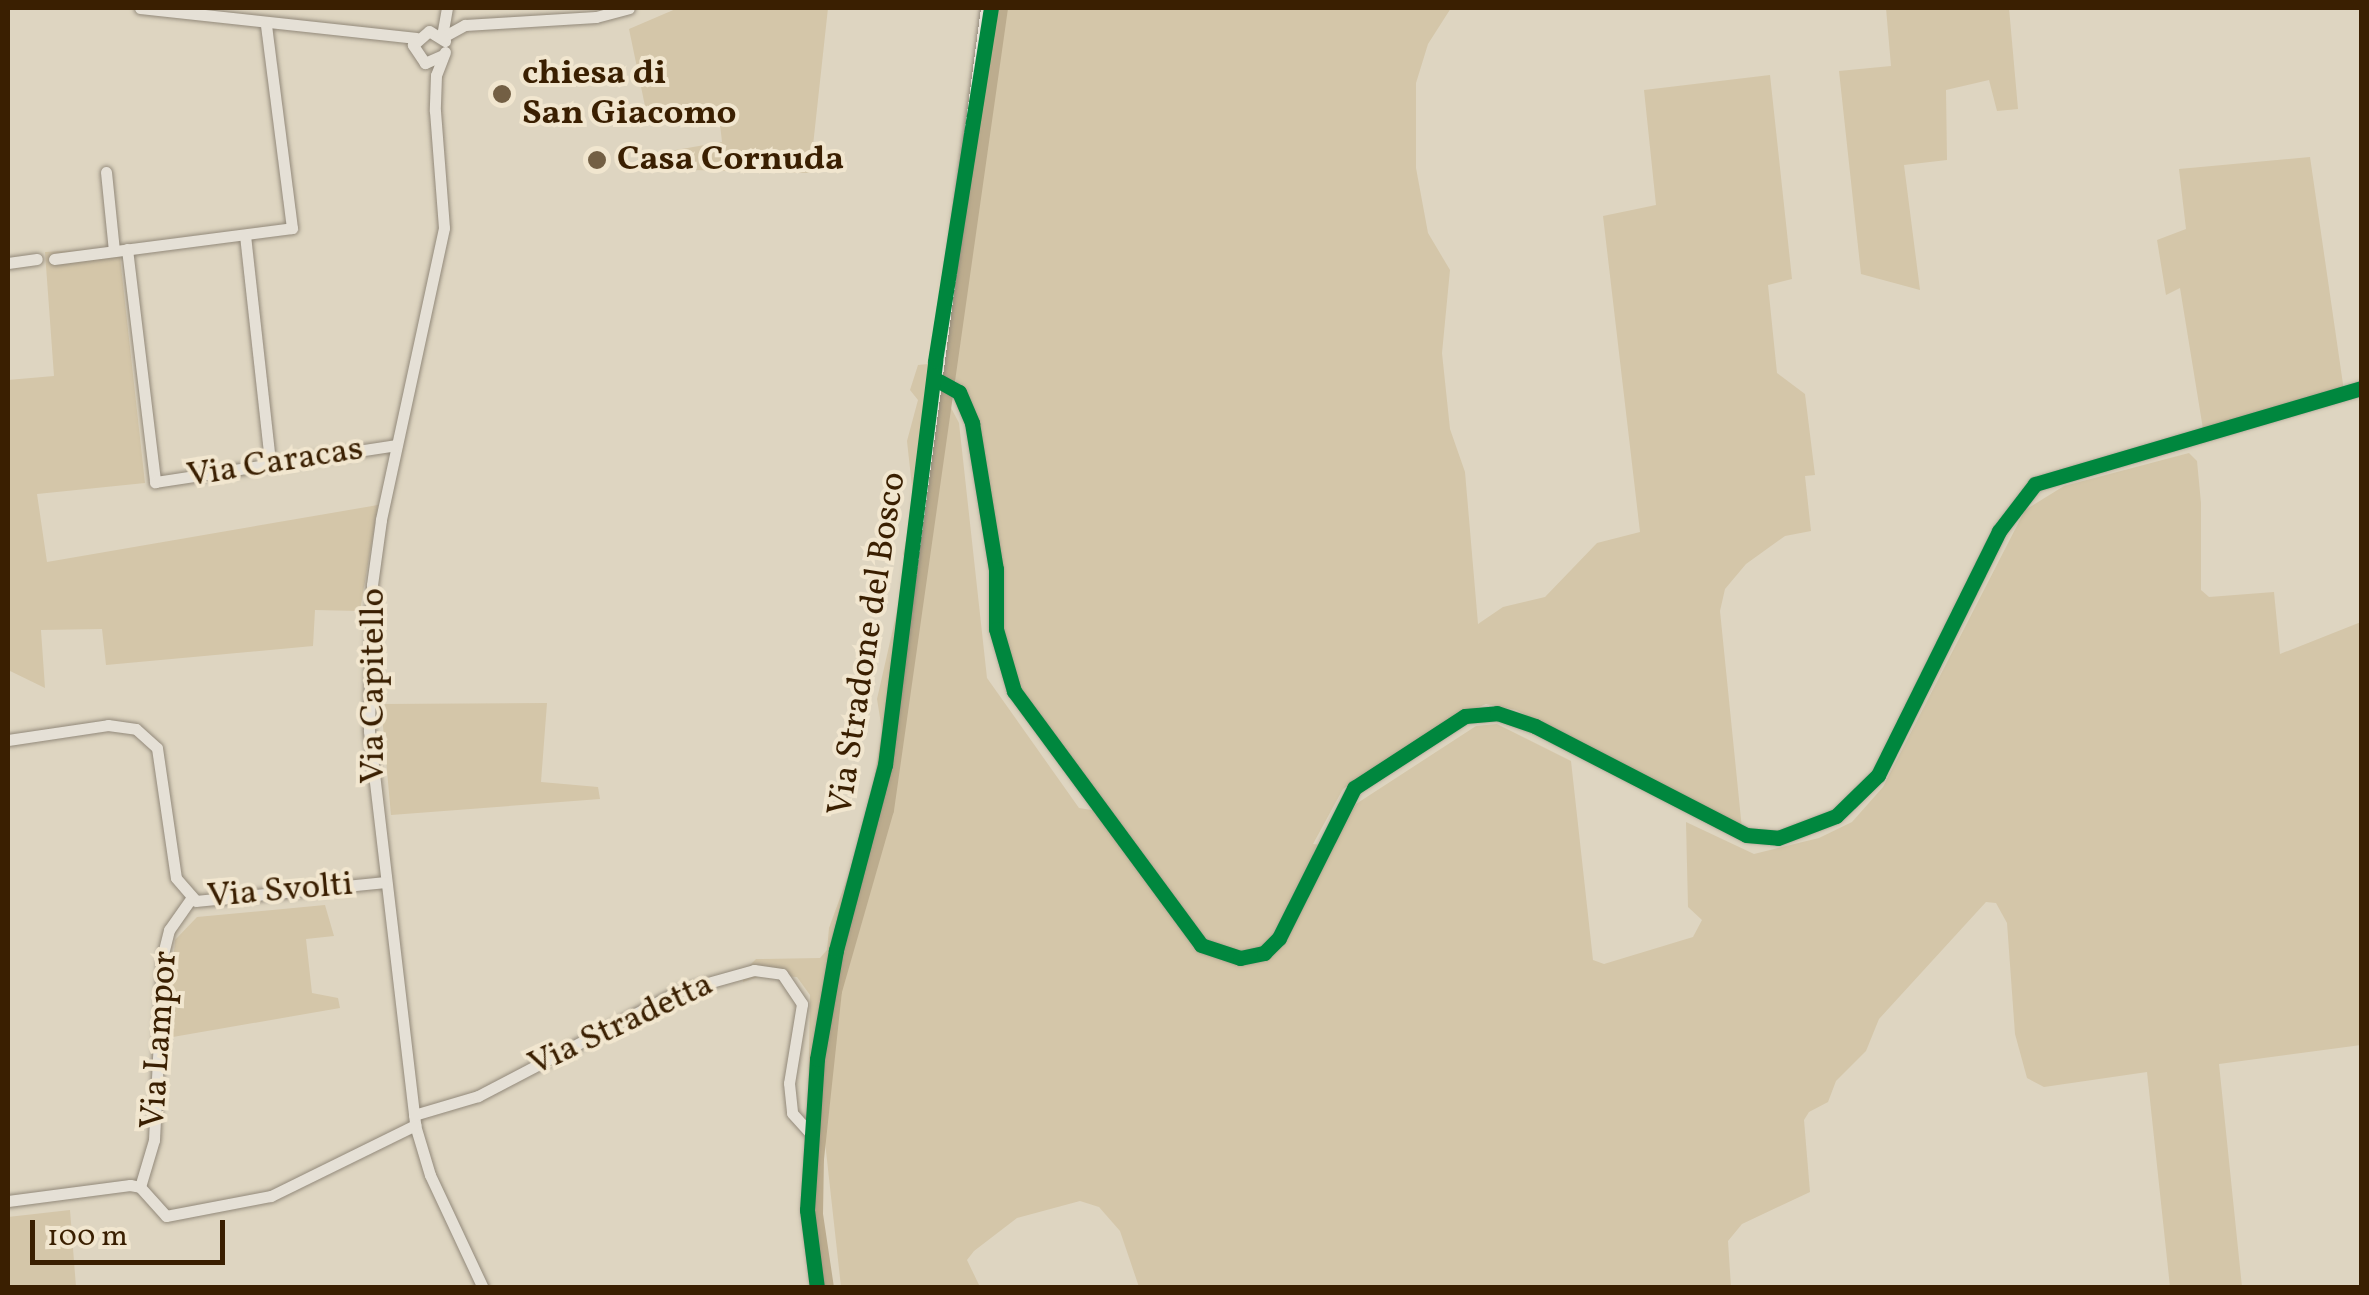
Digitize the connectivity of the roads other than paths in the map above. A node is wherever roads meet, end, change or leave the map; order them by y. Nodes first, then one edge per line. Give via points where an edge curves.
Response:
1 (140, 8) edge
2 (629, 8) edge
3 (986, 8) edge
4 (446, 13) edge
5 (266, 24) junction
6 (419, 35) junction
7 (394, 38) junction
8 (444, 43) junction
9 (414, 52) junction
10 (425, 63) junction
11 (436, 75) junction
12 (106, 172) dead end
13 (245, 235) junction
14 (121, 250) junction
15 (36, 259) dead end
16 (54, 259) dead end
17 (8, 263) edge
18 (942, 381) junction
19 (2362, 388) edge
20 (396, 445) junction
21 (270, 464) junction
22 (8, 740) edge
23 (385, 882) junction
24 (191, 898) junction
25 (415, 1120) junction
26 (810, 1133) junction
27 (140, 1187) junction
28 (8, 1202) edge
29 (483, 1288) edge
30 (818, 1288) edge

1 - 5 street
2 - 8 street via 460,29
3 - 18 street, Via Stradone del Bosco
4 - 6 street
4 - 8 street
5 - 7 street
5 - 13 street via 292,228
6 - 7 street
6 - 8 street
6 - 9 street
7 - 9 street
8 - 10 street
8 - 11 street, Via Capitello
9 - 10 street
10 - 11 street
11 - 20 street, Via Capitello via 444,228
12 - 14 street
13 - 14 street
13 - 21 street
14 - 16 street
14 - 21 street, Via Caracas via 155,482
15 - 17 street
18 - 19 street via 972,423 996,569 996,629 1014,691 1201,945 1240,958 1264,953 1279,938 1354,788 1466,716 1497,713 1535,726 1746,834 1778,838 1836,816 1878,775 1999,532 2036,484
18 - 26 street, Via Stradone del Bosco via 885,765 828,985
20 - 21 street, Via Caracas
20 - 23 street, Via Capitello via 372,585 369,646 368,731
22 - 24 street, Via Svolti via 108,725 136,729 157,748 176,878
23 - 24 street, Via Svolti
23 - 25 street, Via Capitello
24 - 27 street, Via Lampor via 169,930 163,954 154,1140
25 - 26 street, Via Stradetta via 456,1106 596,1030 707,982 754,970 782,974 793,986 802,1024 790,1079 792,1113
25 - 27 street, Via Stradetta via 271,1196 166,1216
25 - 29 street, Via Capitello via 430,1176
26 - 30 street, Via Stradone del Bosco via 807,1210
27 - 28 street

